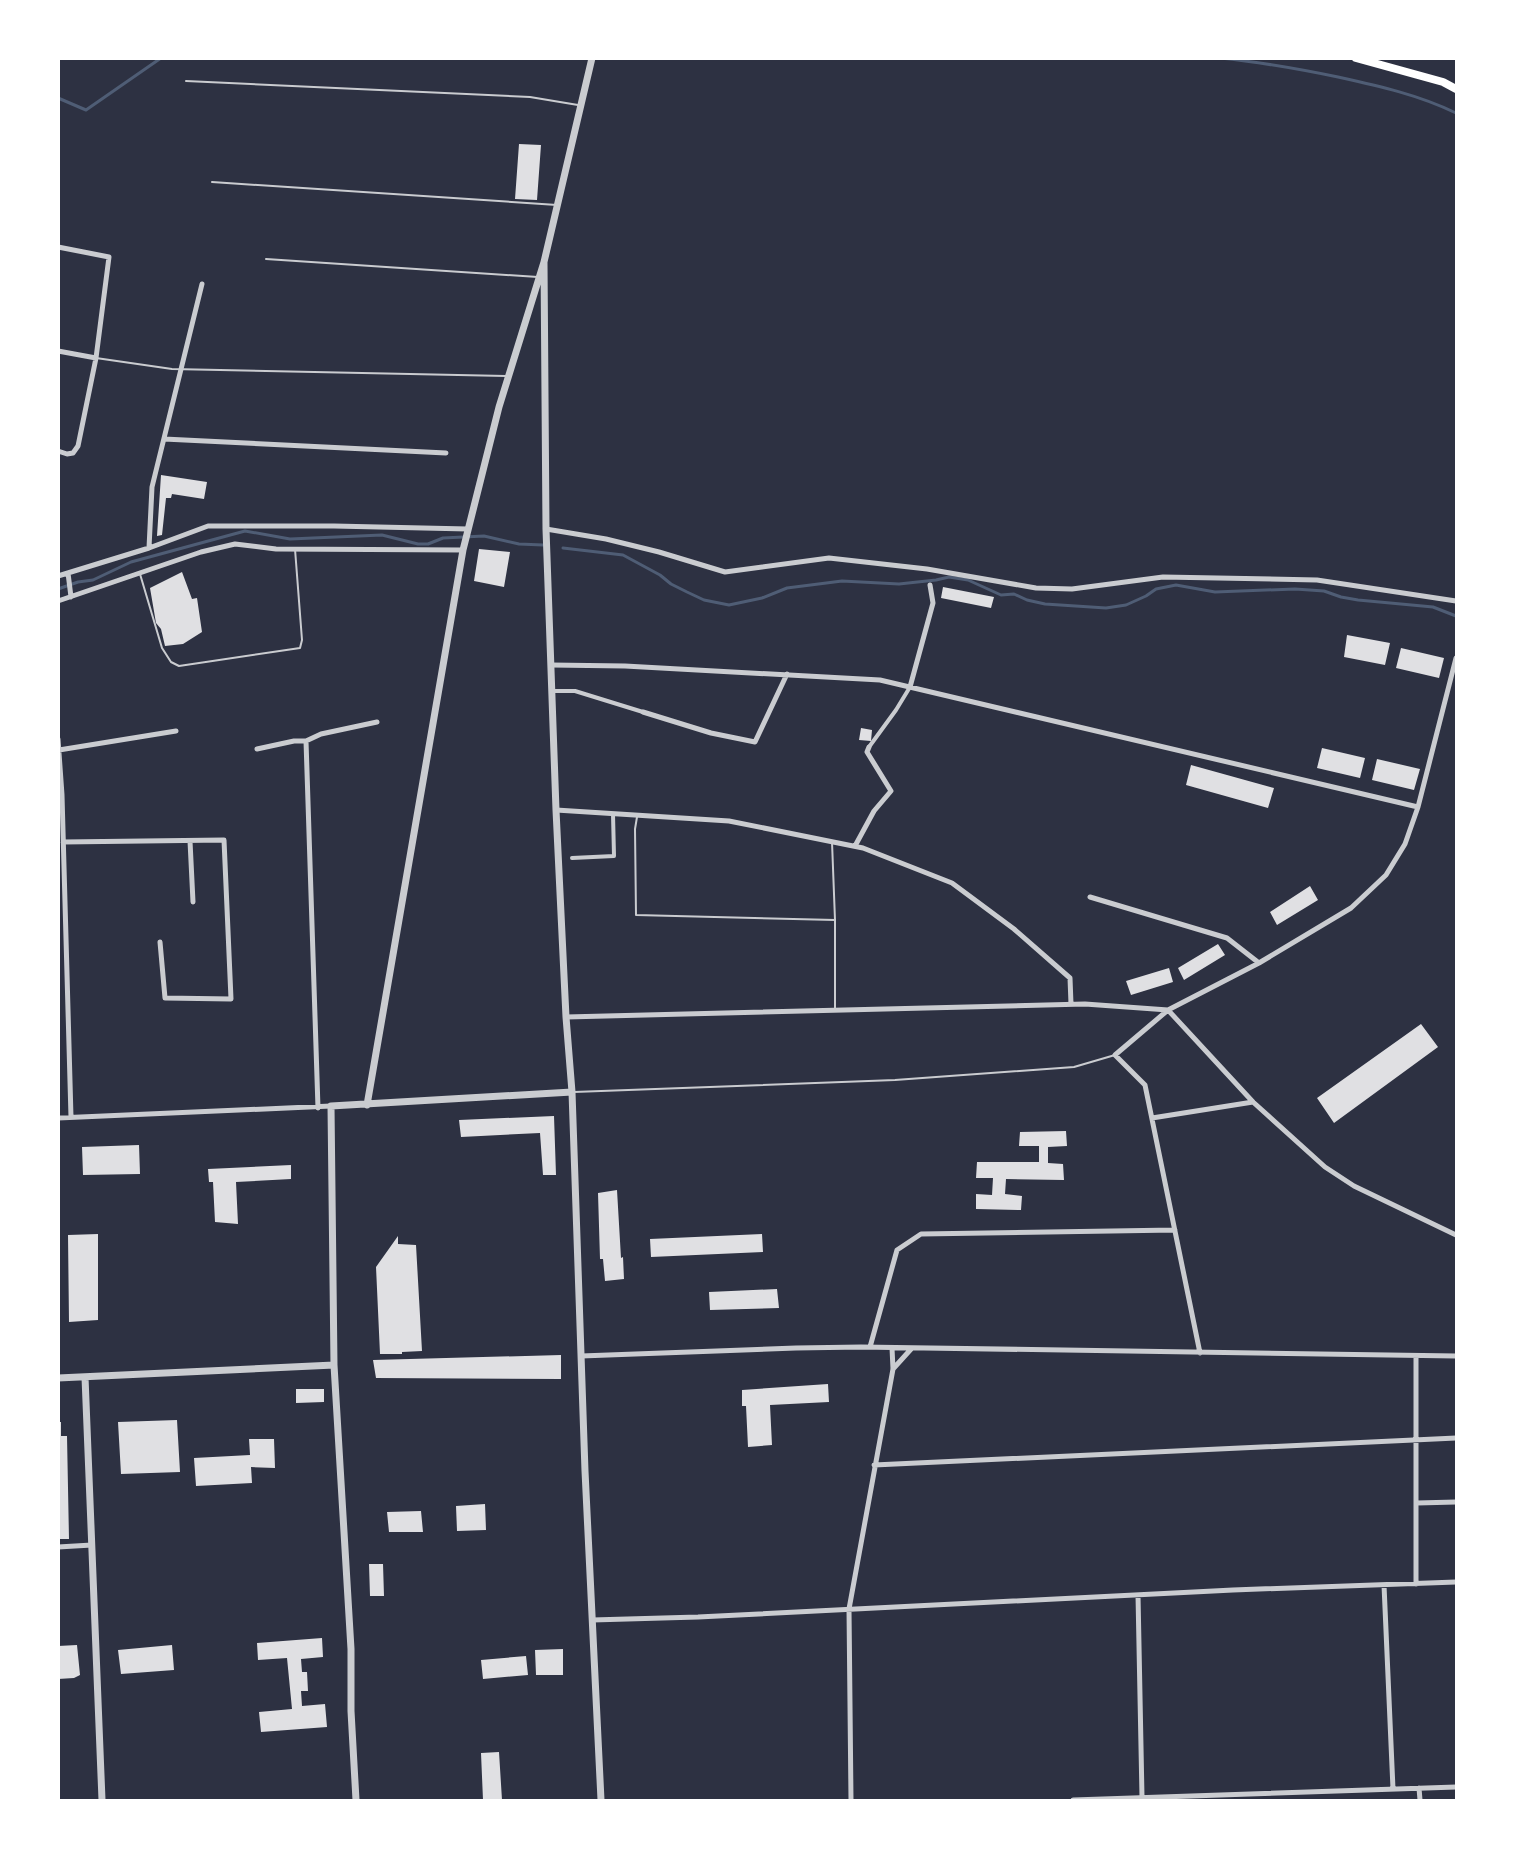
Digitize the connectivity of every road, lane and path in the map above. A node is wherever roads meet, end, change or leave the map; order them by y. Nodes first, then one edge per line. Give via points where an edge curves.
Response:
1 (1356, 58) edge
2 (592, 59) edge
3 (186, 81) dead end
4 (1456, 89) edge
5 (581, 105) junction
6 (212, 182) dead end
7 (557, 205) junction
8 (58, 247) edge
9 (266, 259) dead end
10 (544, 262) junction
11 (538, 277) junction
12 (202, 284) dead end
13 (58, 351) edge
14 (96, 358) junction
15 (182, 369) junction
16 (510, 376) junction
17 (164, 439) junction
18 (58, 451) edge
19 (446, 453) dead end
20 (546, 529) junction
21 (468, 530) junction
22 (149, 548) junction
23 (295, 549) junction
24 (463, 550) junction
25 (68, 573) junction
26 (140, 573) junction
27 (58, 576) edge
28 (930, 585) dead end
29 (71, 597) junction
30 (1456, 601) edge
31 (58, 602) edge
32 (1456, 658) edge
33 (551, 665) junction
34 (787, 674) junction
35 (910, 687) junction
36 (552, 691) junction
37 (643, 712) joint
38 (377, 722) dead end
39 (176, 731) dead end
40 (58, 739) edge
41 (306, 741) junction
42 (869, 747) joint
43 (257, 749) dead end
44 (59, 750) edge
45 (1418, 807) junction
46 (556, 810) junction
47 (613, 814) junction
48 (638, 815) junction
49 (190, 841) junction
50 (63, 842) junction
51 (832, 842) junction
52 (855, 846) junction
53 (572, 858) dead end
54 (1090, 897) dead end
55 (193, 902) dead end
56 (835, 920) junction
57 (160, 942) dead end
58 (1259, 963) junction
59 (1071, 1004) junction
60 (835, 1010) junction
61 (1168, 1010) junction
62 (566, 1017) junction
63 (1115, 1055) junction
64 (572, 1092) junction
65 (1253, 1102) junction
66 (367, 1105) junction
67 (331, 1106) junction
68 (318, 1108) junction
69 (71, 1117) junction
70 (58, 1118) edge
71 (1152, 1118) junction
72 (1175, 1230) junction
73 (1456, 1235) edge
74 (870, 1347) junction
75 (892, 1348) junction
76 (912, 1348) junction
77 (1200, 1353) junction
78 (581, 1356) junction
79 (1416, 1356) junction
80 (1456, 1356) edge
81 (334, 1365) junction
82 (893, 1369) junction
83 (85, 1377) junction
84 (58, 1378) edge
85 (1456, 1438) edge
86 (1415, 1440) junction
87 (874, 1465) junction
88 (1456, 1502) edge
89 (1417, 1503) junction
90 (92, 1545) junction
91 (58, 1547) edge
92 (1456, 1582) edge
93 (1416, 1584) junction
94 (1384, 1585) junction
95 (1138, 1595) junction
96 (849, 1609) junction
97 (592, 1620) junction
98 (1456, 1787) edge
99 (1419, 1788) junction
100 (1393, 1789) junction
101 (1142, 1797) junction
102 (102, 1800) edge
103 (356, 1800) edge
104 (601, 1800) edge
105 (850, 1800) edge
106 (1073, 1800) edge
107 (1420, 1800) edge

1 - 4 main road
2 - 5 street
3 - 5 lane via 530,97
5 - 7 street
6 - 7 lane
7 - 10 street
8 - 14 street via 109,257
9 - 11 lane
10 - 11 street
10 - 20 street
11 - 16 street
12 - 15 street
13 - 14 street
14 - 15 lane
14 - 18 street via 78,446 73,453
15 - 16 lane
15 - 17 street
16 - 21 street
17 - 19 street
17 - 22 street via 152,487
20 - 30 street via 606,539 725,572 829,558 927,569 1036,588 1072,589 1163,577 1317,580
20 - 33 street
21 - 22 street via 208,526
21 - 24 street
22 - 25 street
23 - 24 street
23 - 26 street via 235,544
23 - 26 lane via 300,648 179,666 171,662 162,648
24 - 66 street
25 - 27 street
25 - 29 street
26 - 29 street
28 - 35 street via 933,603
29 - 31 street
32 - 45 street
33 - 34 street
33 - 36 street
34 - 35 street via 864,678
34 - 37 street via 755,742
35 - 42 street
35 - 45 street
36 - 37 street via 575,691
36 - 46 street
38 - 41 street
39 - 44 street
40 - 44 street
41 - 43 street
41 - 68 street
42 - 52 street via 867,752 891,791 874,811
44 - 50 street
45 - 58 street via 1405,844 1386,875 1351,908
46 - 47 street
46 - 62 street
47 - 48 street
47 - 53 street via 614,856
48 - 51 street via 729,821
48 - 56 lane via 636,915
49 - 50 street
49 - 55 street
49 - 57 street via 224,840 231,999 165,998
50 - 69 street
51 - 52 street
51 - 56 lane
52 - 59 street via 952,883 1014,929 1070,978
54 - 58 street via 1227,938
56 - 60 lane
58 - 61 street
59 - 60 street
59 - 61 street
60 - 62 street
61 - 63 street
61 - 65 street
62 - 64 street
63 - 64 lane via 1074,1067 894,1080
63 - 71 street via 1145,1085
64 - 66 street
64 - 78 street
65 - 71 street
65 - 73 street via 1325,1167 1354,1186
66 - 67 street
67 - 68 street
67 - 81 street
68 - 69 street
69 - 70 street
71 - 72 street
72 - 74 street via 921,1234 897,1250
72 - 77 street
74 - 75 street
74 - 78 street
75 - 76 street
75 - 82 street
76 - 77 street
76 - 82 street
77 - 79 street
78 - 97 street
79 - 80 street
79 - 86 street
81 - 83 street
81 - 103 street
82 - 87 street
83 - 84 street
83 - 90 street
85 - 86 street
86 - 87 street
86 - 89 street
87 - 96 street
88 - 89 street
89 - 93 street
90 - 91 street
90 - 102 street
92 - 93 street
93 - 94 street
94 - 95 street
94 - 100 street
95 - 96 street
95 - 101 street
96 - 97 street
96 - 105 street
97 - 104 street
98 - 99 street
99 - 100 street
99 - 107 street
100 - 101 street
101 - 106 street

